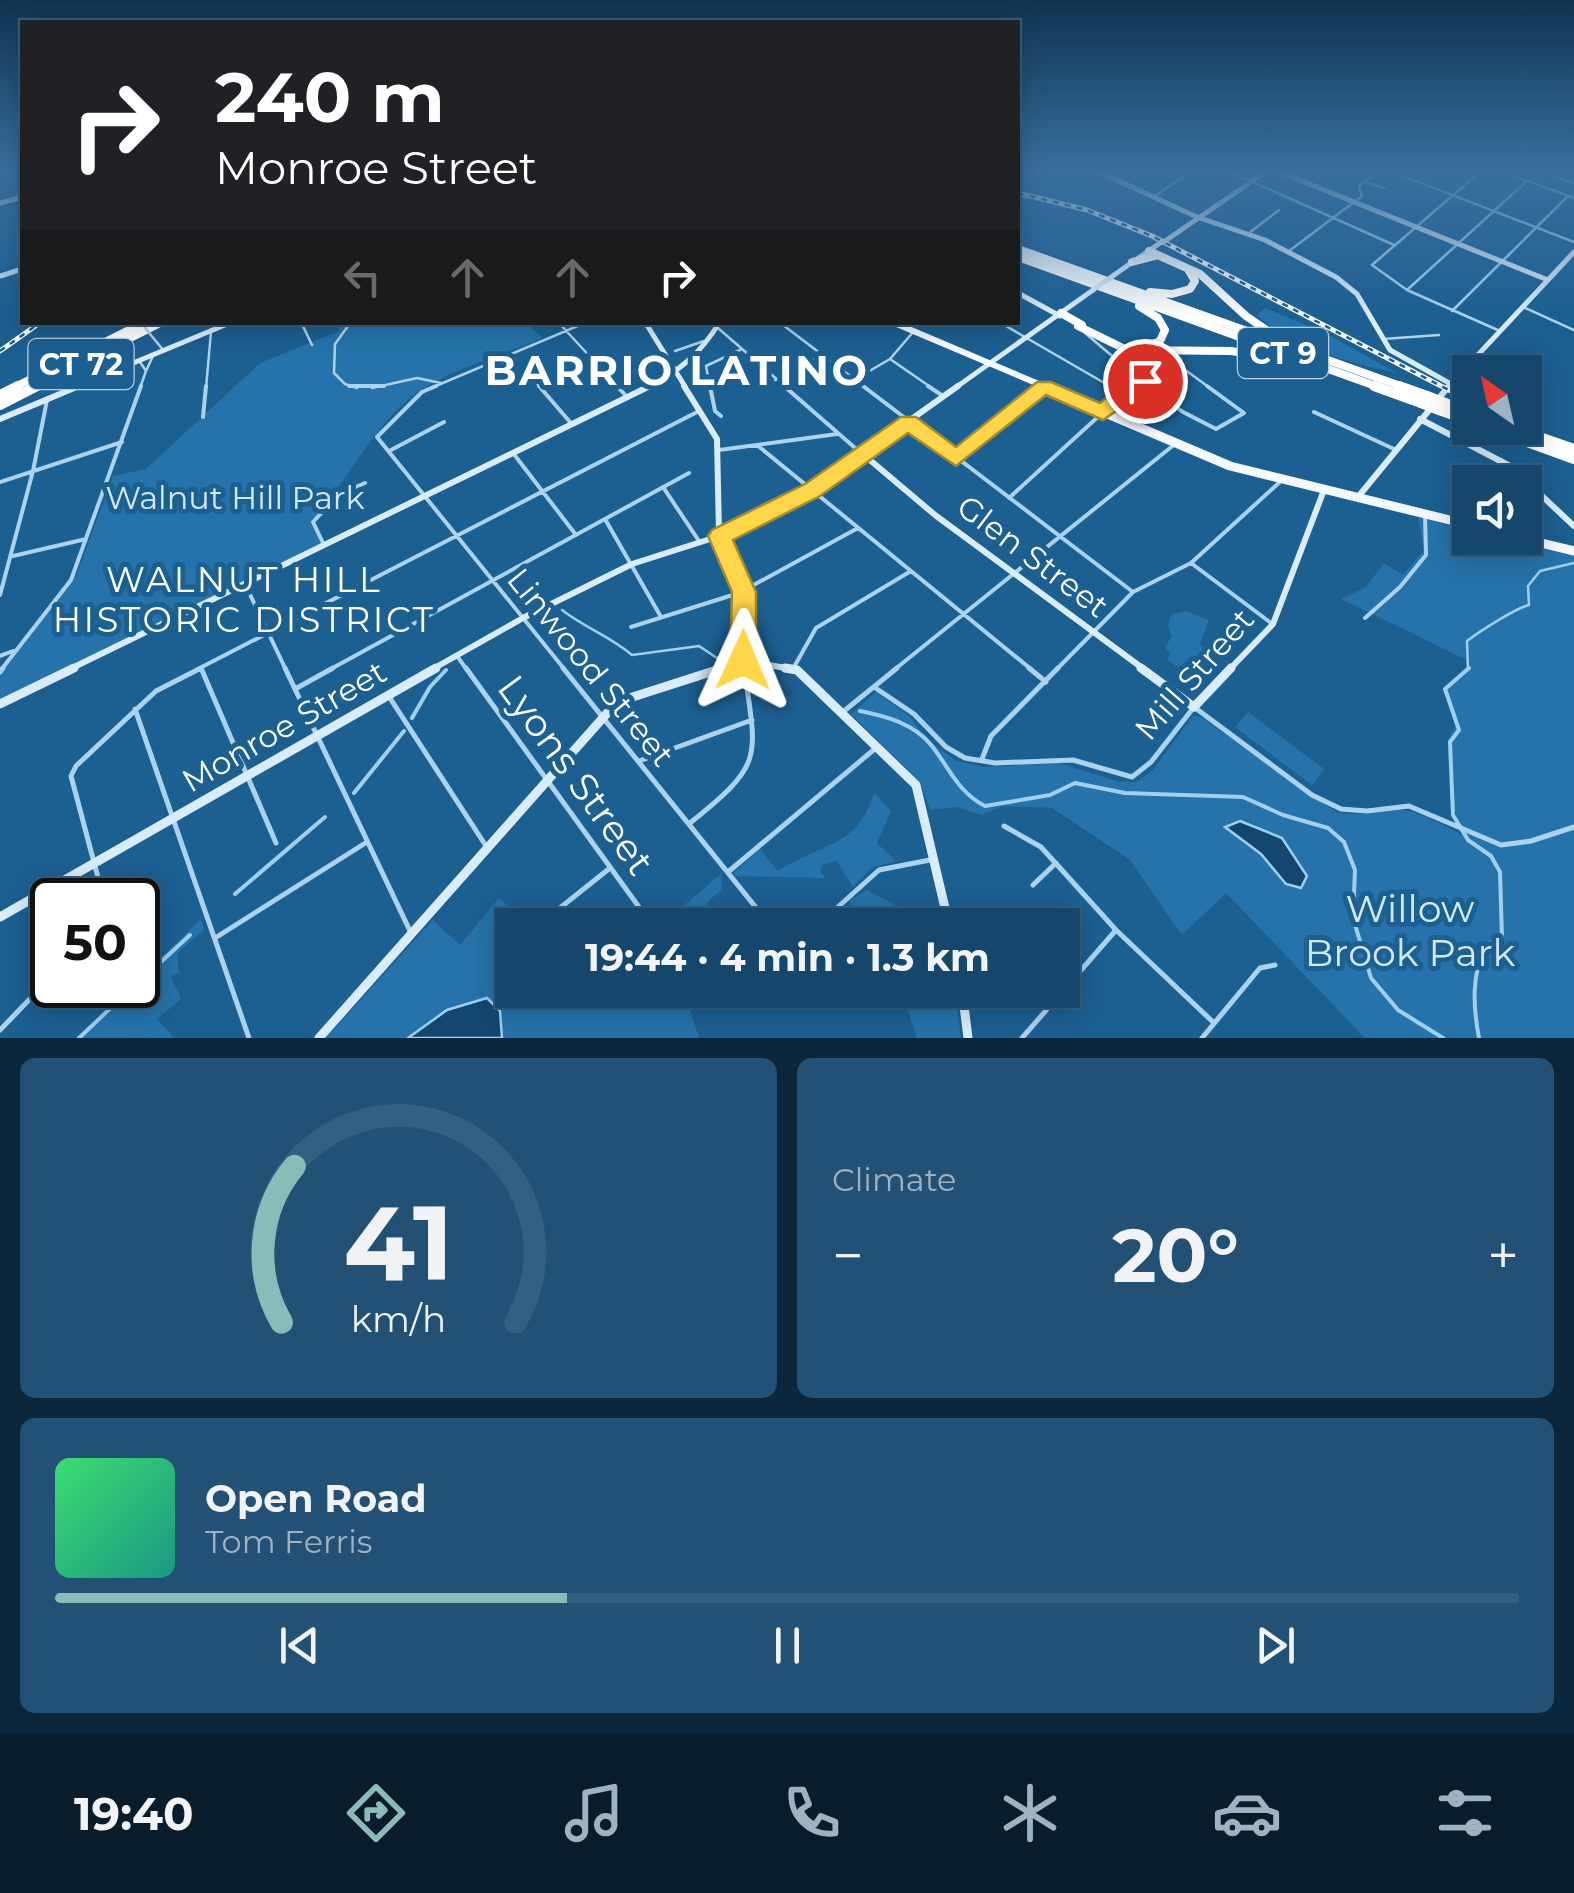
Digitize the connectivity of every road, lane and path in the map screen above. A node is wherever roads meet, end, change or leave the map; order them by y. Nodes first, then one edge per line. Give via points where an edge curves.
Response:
1 (1198, 219) edge
2 (1205, 219) edge
3 (1267, 219) edge
4 (1333, 219) edge
5 (1334, 219) edge
6 (1397, 219) edge
7 (1425, 219) edge
8 (1485, 219) edge
9 (1515, 219) edge
10 (1547, 219) edge
11 (1416, 227) junction
12 (1537, 228) junction
13 (1249, 233) junction
14 (1574, 242) edge
15 (1458, 244) junction
16 (1394, 245) junction
17 (1020, 250) edge
18 (1148, 251) junction
19 (1289, 252) junction
20 (1574, 252) edge
21 (1020, 258) edge
22 (1165, 258) junction
23 (1132, 262) junction
24 (1502, 262) junction
25 (1180, 265) junction
26 (1078, 270) junction
27 (1548, 280) junction
28 (1107, 290) junction
29 (1407, 290) junction
30 (1020, 292) edge
31 (1523, 307) junction
32 (1452, 311) junction
33 (1060, 314) junction
34 (137, 325) edge
35 (145, 325) edge
36 (156, 325) edge
37 (225, 325) edge
38 (302, 325) edge
39 (349, 325) edge
40 (561, 325) edge
41 (579, 325) edge
42 (647, 325) edge
43 (716, 325) edge
44 (783, 325) edge
45 (899, 325) edge
46 (1004, 325) edge
47 (1078, 326) junction
48 (1574, 330) edge
49 (566, 331) junction
50 (1500, 331) junction
51 (210, 332) junction
52 (914, 332) junction
53 (1438, 336) dead end
54 (724, 337) junction
55 (1025, 337) junction
56 (1383, 338) junction
57 (710, 340) junction
58 (312, 346) dead end
59 (334, 350) joint
60 (740, 350) junction
61 (164, 351) junction
62 (675, 351) dead end
63 (822, 355) junction
64 (153, 356) junction
65 (1320, 358) junction
66 (890, 359) junction
67 (104, 360) dead end
68 (140, 362) junction
69 (989, 362) junction
70 (146, 371) junction
71 (113, 373) junction
72 (676, 373) junction
73 (532, 376) dead end
74 (775, 380) junction
75 (854, 380) junction
76 (1145, 381) junction
77 (441, 384) junction
78 (1450, 384) junction
79 (1044, 386) junction
80 (1393, 393) junction
81 (1123, 394) junction
82 (0, 395) edge
83 (943, 396) junction
84 (627, 397) junction
85 (47, 400) junction
86 (1424, 400) junction
87 (0, 405) edge
88 (1442, 406) junction
89 (1452, 408) edge
90 (701, 410) junction
91 (1452, 411) edge
92 (1103, 412) junction
93 (1314, 412) dead end
94 (720, 416) dead end
95 (203, 417) dead end
96 (0, 419) edge
97 (1420, 420) junction
98 (444, 422) dead end
99 (908, 422) junction
100 (572, 424) junction
101 (838, 434) junction
102 (1542, 438) edge
103 (122, 442) junction
104 (757, 444) junction
105 (1175, 444) junction
106 (1535, 445) edge
107 (1394, 449) junction
108 (1574, 449) edge
109 (389, 450) junction
110 (719, 450) junction
111 (513, 453) junction
112 (864, 455) junction
113 (956, 458) junction
114 (1574, 459) edge
115 (34, 471) junction
116 (689, 473) dead end
117 (1282, 480) junction
118 (0, 482) edge
119 (365, 483) dead end
120 (663, 487) junction
121 (812, 490) junction
122 (1324, 490) junction
123 (542, 492) junction
124 (425, 495) junction
125 (1009, 498) junction
126 (1358, 498) junction
127 (1425, 514) junction
128 (604, 519) junction
129 (1452, 521) edge
130 (1574, 526) edge
131 (858, 528) junction
132 (576, 535) junction
133 (457, 536) junction
134 (720, 536) junction
135 (1061, 538) junction
136 (86, 539) junction
137 (700, 543) junction
138 (1542, 543) edge
139 (324, 544) junction
140 (1574, 551) edge
141 (11, 556) junction
142 (1191, 563) junction
143 (632, 564) junction
144 (911, 571) junction
145 (1016, 574) junction
146 (493, 580) junction
147 (245, 584) junction
148 (744, 591) junction
149 (1133, 592) junction
150 (0, 595) edge
151 (963, 615) junction
152 (661, 617) junction
153 (523, 618) junction
154 (1365, 618) dead end
155 (1272, 624) junction
156 (631, 627) dead end
157 (1094, 632) junction
158 (268, 634) junction
159 (18, 649) junction
160 (0, 656) edge
161 (457, 656) junction
162 (743, 660) junction
163 (201, 668) junction
164 (794, 668) junction
165 (0, 672) edge
166 (1046, 682) junction
167 (874, 687) junction
168 (294, 689) junction
169 (388, 695) junction
170 (0, 704) edge
171 (1194, 707) junction
172 (135, 709) junction
173 (842, 713) junction
174 (603, 718) junction
175 (752, 720) junction
176 (318, 736) junction
177 (877, 747) junction
178 (982, 761) junction
179 (638, 762) junction
180 (248, 776) junction
181 (547, 782) junction
182 (173, 818) junction
183 (689, 824) junction
184 (1004, 826) dead end
185 (1574, 827) edge
186 (368, 842) junction
187 (276, 843) dead end
188 (488, 849) junction
189 (935, 859) junction
190 (1056, 863) junction
191 (93, 864) junction
192 (610, 868) junction
193 (728, 872) junction
194 (97, 878) edge
195 (1033, 885) dead end
196 (561, 908) edge
197 (639, 908) edge
198 (757, 908) edge
199 (837, 908) edge
200 (945, 908) edge
201 (0, 917) edge
202 (1116, 930) junction
203 (412, 935) junction
204 (215, 938) junction
205 (1275, 965) dead end
206 (30, 999) edge
207 (964, 1008) edge
208 (1214, 1023) junction
209 (0, 1030) edge
210 (249, 1038) edge
211 (318, 1038) edge
212 (968, 1038) edge
213 (1022, 1038) edge
214 (1202, 1038) edge

1 - 18 street
2 - 13 street
3 - 13 street
4 - 19 street
5 - 16 street
6 - 11 street
7 - 11 street
8 - 15 street
9 - 12 street
10 - 12 street
11 - 15 street
11 - 16 street
12 - 14 street
12 - 24 street
13 - 19 street
15 - 24 street
15 - 29 street
16 - 29 street via 1372,264
17 - 26 highway, CT 9
18 - 22 highway
18 - 23 street
19 - 56 street via 1353,289
20 - 27 street
21 - 28 highway, CT 9
22 - 23 highway
22 - 25 highway
23 - 33 street, bridge
24 - 27 street
24 - 32 street
25 - 26 highway via 1195,284 1174,294
25 - 65 highway via 1270,333
26 - 65 highway, CT 9
27 - 31 street
28 - 33 highway via 1158,318 1163,339 1146,348 1126,347
28 - 80 highway, CT 9
29 - 32 street
30 - 33 street
31 - 48 street
31 - 50 street
32 - 50 street
33 - 47 street
33 - 55 street
34 - 82 highway, CT 72
35 - 61 street, bridge
36 - 87 highway, CT 72
37 - 51 street
38 - 58 street
39 - 59 street
40 - 49 street
41 - 49 street
42 - 72 street
43 - 54 street, Glen Street
43 - 57 street
44 - 63 street
45 - 52 main road
46 - 55 street
47 - 76 street
47 - 80 highway via 1127,350 1251,353
49 - 77 street
49 - 84 street
50 - 78 street
51 - 61 street
51 - 95 street
52 - 66 street
52 - 69 main road
53 - 56 street
54 - 57 street
54 - 60 street, Glen Street
55 - 69 street
55 - 81 street
56 - 78 street via 1392,352
57 - 62 street
57 - 72 street
59 - 77 street via 334,374 347,385 374,388 426,377
60 - 74 street, Glen Street
60 - 94 street via 706,366
61 - 64 street
63 - 74 street
63 - 75 street
64 - 68 street
64 - 70 street
65 - 86 highway, CT 9
66 - 75 street
66 - 83 street
67 - 71 street
68 - 70 street
68 - 71 street
69 - 79 main road
69 - 83 street
70 - 103 street
71 - 85 street
72 - 84 street
72 - 90 street
73 - 100 street
74 - 101 street, Glen Street
75 - 99 street
76 - 76 street via 1177,364 1244,412 1216,428 1191,418
76 - 81 street
77 - 109 street, Linwood Street via 415,396 377,437
78 - 97 street
79 - 92 main road
79 - 113 street
80 - 86 highway, CT 9
81 - 92 street
83 - 99 street
84 - 100 street
85 - 96 street
85 - 115 street
86 - 88 highway, CT 9, bridge
88 - 89 highway, CT 9
88 - 91 highway, CT 9
90 - 110 street
90 - 123 street
92 - 105 main road
92 - 125 street
93 - 107 street
97 - 107 street
97 - 130 street via 1510,466
98 - 109 street
99 - 112 street
99 - 113 street
100 - 111 street
101 - 104 street
101 - 112 street, Glen Street
102 - 108 highway
103 - 115 street
103 - 136 street
104 - 110 street
104 - 121 street
105 - 117 main road
105 - 135 street
106 - 114 highway
107 - 126 street
109 - 124 street, Linwood Street
110 - 134 street
111 - 123 street
111 - 124 street
112 - 121 street, Monroe Street
112 - 145 street, Glen Street
113 - 125 street
115 - 118 street
115 - 141 street
116 - 120 street
117 - 122 main road
117 - 142 street
119 - 139 street via 344,489 313,522
120 - 128 street
120 - 137 street
121 - 131 street
121 - 134 street, Monroe Street
122 - 126 main road
122 - 155 street, Mill Street
123 - 132 street
123 - 133 street
124 - 133 street, Linwood Street
124 - 139 street
125 - 135 street
126 - 127 main road
127 - 129 main road
127 - 154 street via 1426,555
128 - 132 street
128 - 143 street
131 - 144 street
131 - 148 street
132 - 146 street
133 - 146 street, Linwood Street
133 - 158 street
134 - 137 street, Monroe Street
134 - 148 street
135 - 145 street
135 - 149 street
136 - 141 street
136 - 159 street via 72,580
137 - 143 street, Monroe Street
138 - 140 main road
139 - 147 street
141 - 150 street
142 - 149 street
142 - 155 street
143 - 152 street
143 - 153 street, Monroe Street
144 - 151 street
144 - 164 street via 816,628
145 - 151 street
145 - 157 street, Glen Street
146 - 153 street, Linwood Street
146 - 168 street
147 - 158 street
147 - 170 street
148 - 152 street
148 - 162 street
149 - 157 street
151 - 166 street
151 - 167 street
152 - 156 street
153 - 161 street, Monroe Street
153 - 174 street, Linwood Street
155 - 171 street, Mill Street
157 - 166 street
157 - 171 street, Glen Street
158 - 163 street
158 - 168 street
159 - 160 street
159 - 165 street
161 - 169 street, Monroe Street
161 - 181 street, Lyons Street
162 - 164 street
162 - 174 street via 625,697
162 - 175 street
163 - 172 street
163 - 180 street
164 - 173 street
166 - 178 street via 991,736
167 - 173 street
167 - 178 street via 952,752
168 - 176 street
169 - 176 street, Monroe Street
169 - 188 street
171 - 178 street, Mill Street via 1138,775 1073,760
171 - 185 street via 1327,804 1367,811 1409,806 1488,842 1512,845
172 - 182 street
172 - 191 street via 71,776
173 - 177 street
174 - 179 street, Linwood Street
174 - 181 street
175 - 179 street
175 - 183 street via 756,747 738,784
176 - 180 street, Monroe Street
176 - 186 street
177 - 189 street via 919,791
177 - 193 street
179 - 183 street, Linwood Street
180 - 182 street, Monroe Street
180 - 187 street
181 - 188 street
181 - 192 street, Lyons Street
182 - 191 street, Monroe Street
182 - 204 street
183 - 193 street, Linwood Street
184 - 190 street
186 - 203 street
186 - 204 street
188 - 203 street
189 - 199 street via 879,870
189 - 200 street
190 - 195 street
190 - 202 street
191 - 194 street
191 - 201 street, Monroe Street
192 - 196 street
192 - 197 street, Lyons Street
193 - 198 street, Linwood Street
202 - 208 street
202 - 213 street
203 - 211 street
204 - 210 street
205 - 208 street via 1260,968
206 - 209 street
207 - 212 street
208 - 214 street

